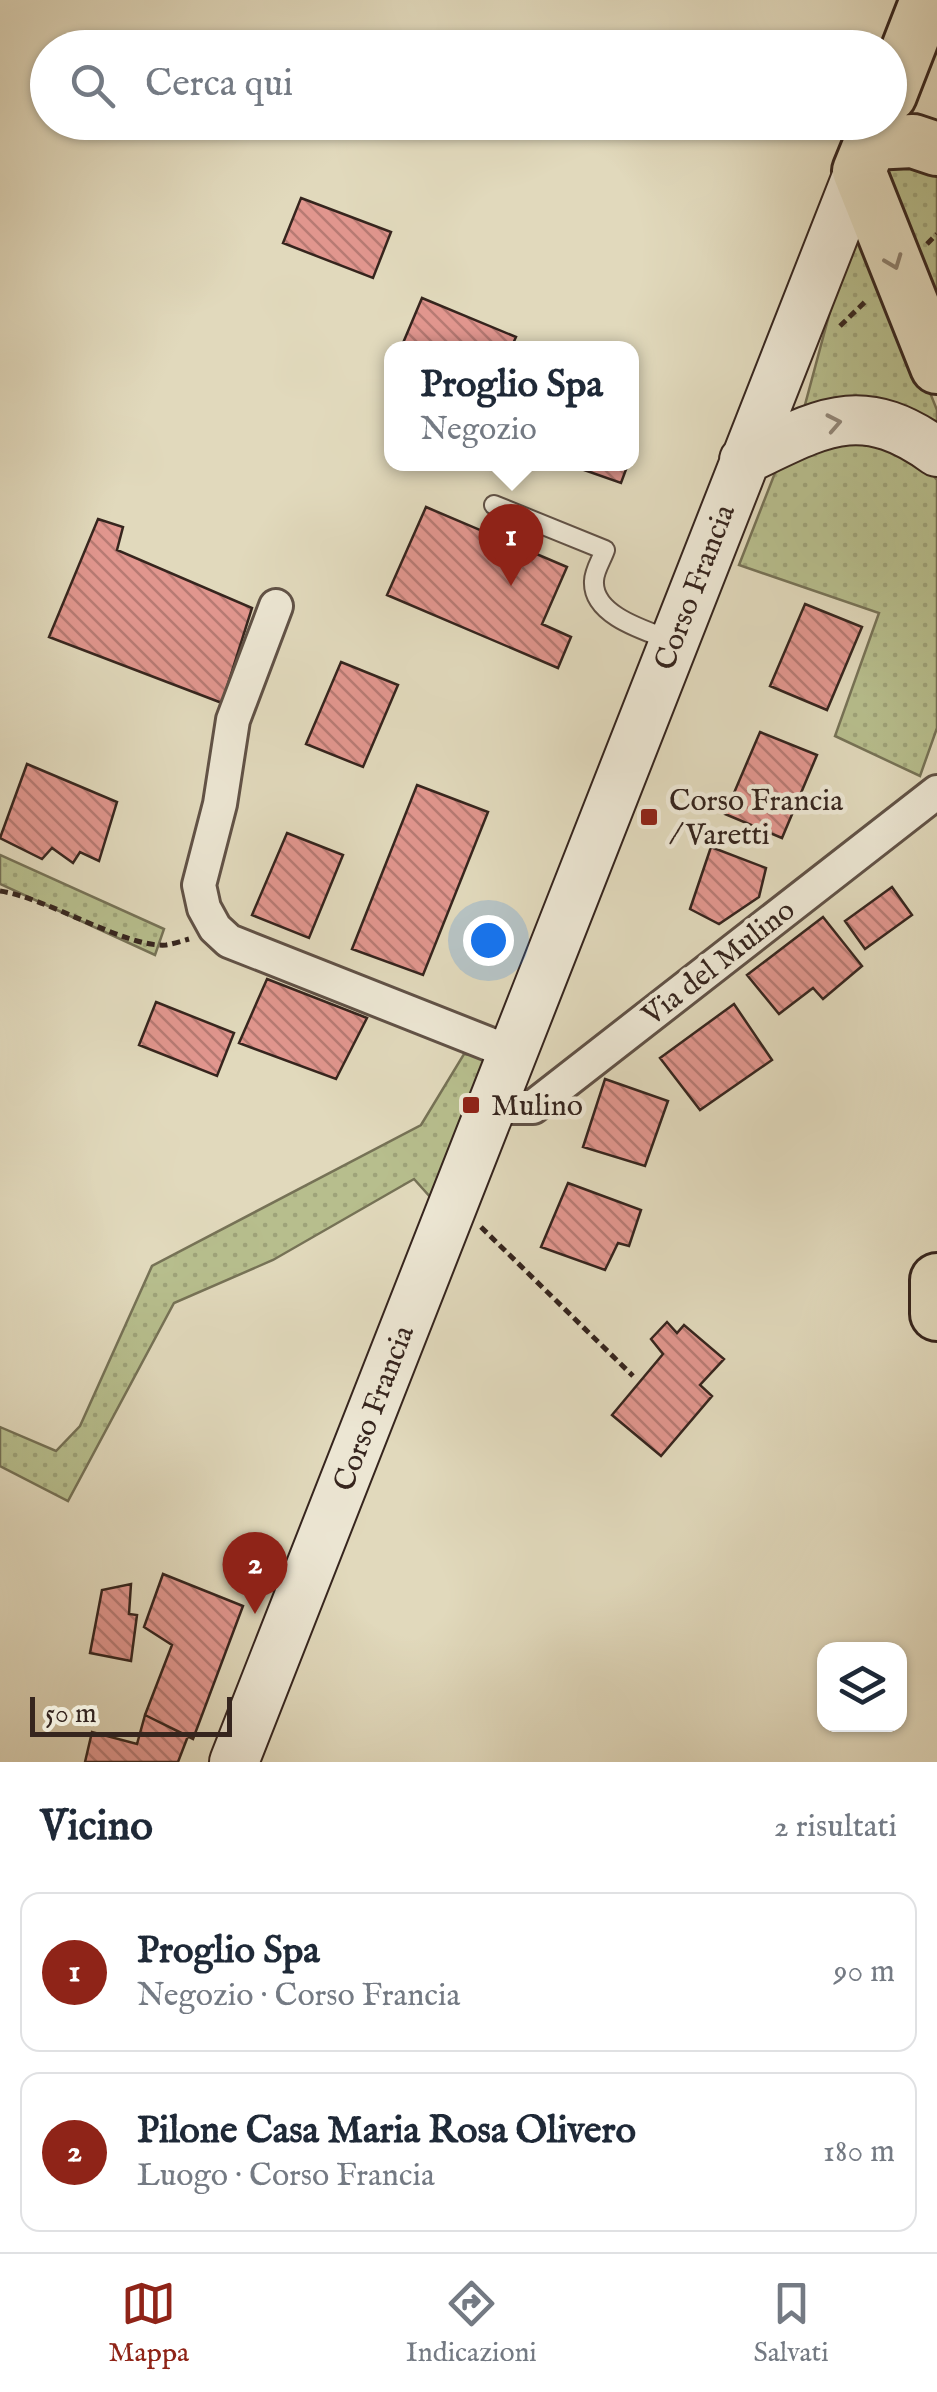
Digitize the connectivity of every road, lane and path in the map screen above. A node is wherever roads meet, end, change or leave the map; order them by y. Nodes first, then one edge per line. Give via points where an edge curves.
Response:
1 (927, 0) edge
2 (907, 51) edge
3 (869, 146) edge
4 (937, 149) edge
5 (937, 367) edge
6 (937, 452) edge
7 (744, 460) junction
8 (494, 505) dead end
9 (276, 606) dead end
10 (674, 641) junction
11 (937, 792) edge
12 (0, 891) edge
13 (215, 928) junction
14 (512, 1053) junction
15 (491, 1107) junction
16 (454, 1201) junction
17 (937, 1280) edge
18 (937, 1314) edge
19 (633, 1376) dead end
20 (234, 1762) edge

1 - 2 main road
3 - 4 main road via 914,141
3 -> 5 main road
3 - 7 main road, Corso Francia
7 -> 6 main road via 842,420 876,420
7 - 10 main road, Corso Francia
8 - 10 lane via 605,550 594,580 598,601 628,623
9 - 13 street via 233,720 200,885
10 - 14 main road, Corso Francia
11 - 15 street, Via del Mulino via 533,1107
12 - 13 path via 139,941 164,945
13 - 14 street via 229,941
14 - 15 main road, Corso Francia
15 - 16 main road, Corso Francia
16 - 19 path
16 - 20 main road, Corso Francia
17 - 18 main road

